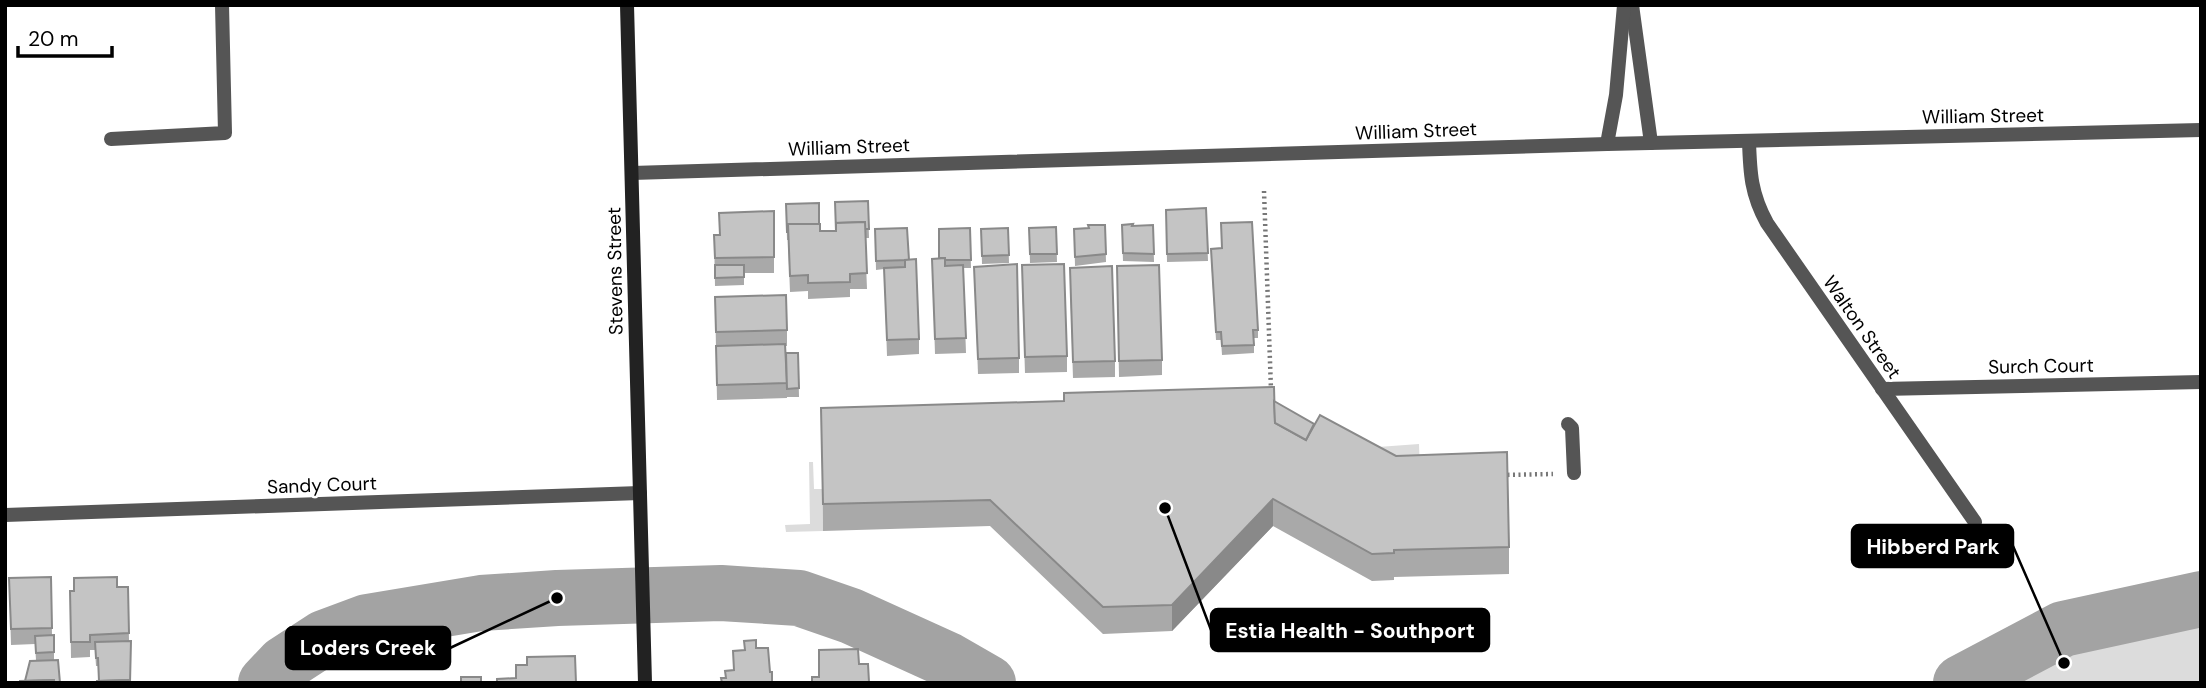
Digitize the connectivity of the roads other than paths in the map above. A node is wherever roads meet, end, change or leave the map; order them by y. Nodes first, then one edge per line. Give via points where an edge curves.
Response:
1 (222, 5) edge
2 (627, 5) edge
3 (1624, 5) edge
4 (1632, 5) edge
5 (2201, 130) edge
6 (111, 139) dead end
7 (1749, 141) junction
8 (1651, 143) junction
9 (1607, 144) junction
10 (632, 173) junction
11 (2201, 382) edge
12 (1882, 389) junction
13 (1567, 424) dead end
14 (1574, 473) road end
15 (640, 492) junction
16 (5, 515) edge
17 (1975, 522) dead end
18 (645, 683) edge

1 - 6 street via 225,133
2 - 10 main road, Stevens Street
3 - 9 street
4 - 8 street
5 - 7 street, William Street
7 - 8 street, William Street
7 - 12 street, Walton Street via 1751,180 1760,209
8 - 9 street, William Street
9 - 10 street, William Street
10 - 15 main road, Stevens Street
11 - 12 street, Surch Court
12 - 17 street, Walton Street
13 - 14 street via 1572,428
15 - 16 street, Sandy Court
15 - 18 main road, Stevens Street

